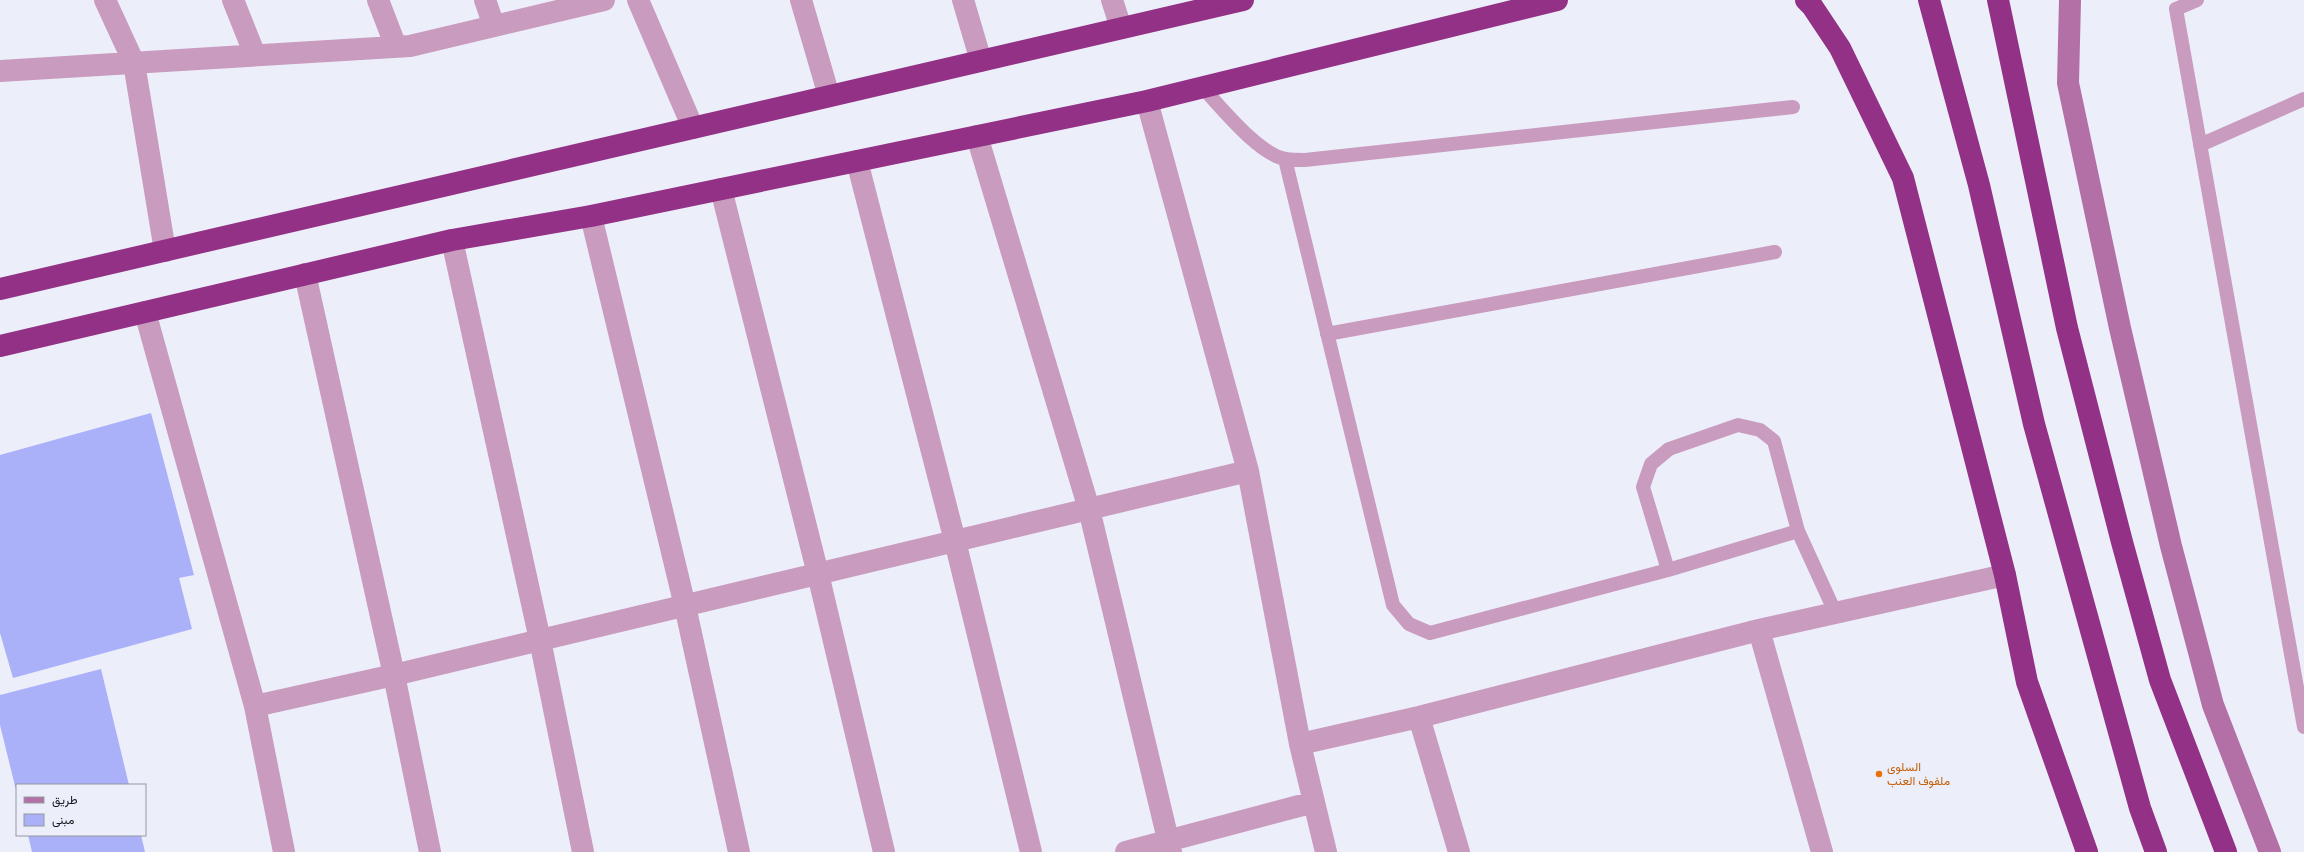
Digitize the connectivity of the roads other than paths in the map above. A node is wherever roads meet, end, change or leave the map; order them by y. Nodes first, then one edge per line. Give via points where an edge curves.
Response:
1 (105, 0) edge
2 (233, 0) edge
3 (378, 0) edge
4 (485, 0) edge
5 (604, 0) edge
6 (638, 0) edge
7 (801, 0) edge
8 (963, 0) edge
9 (1112, 0) edge
10 (1243, 0) edge
11 (1557, 0) edge
12 (1806, 0) edge
13 (1929, 0) edge
14 (1998, 0) edge
15 (2070, 0) edge
16 (2197, 0) edge
17 (494, 26) junction
18 (1121, 28) junction
19 (396, 47) junction
20 (255, 55) junction
21 (981, 60) junction
22 (134, 63) junction
23 (0, 71) edge
24 (1202, 87) junction
25 (829, 96) junction
26 (2304, 99) edge
27 (1147, 101) junction
28 (1793, 107) dead end
29 (693, 128) junction
30 (977, 136) junction
31 (2200, 145) junction
32 (1285, 159) junction
33 (857, 160) junction
34 (721, 189) junction
35 (591, 216) junction
36 (452, 240) junction
37 (165, 251) junction
38 (1775, 252) dead end
39 (305, 274) junction
40 (0, 289) edge
41 (145, 312) junction
42 (1327, 334) junction
43 (0, 346) edge
44 (1248, 471) junction
45 (1089, 509) junction
46 (1798, 531) junction
47 (955, 541) junction
48 (1668, 570) junction
49 (818, 574) junction
50 (2005, 575) junction
51 (684, 606) junction
52 (1835, 612) junction
53 (1759, 630) junction
54 (540, 640) junction
55 (394, 675) junction
56 (256, 706) junction
57 (1419, 717) junction
58 (2304, 726) edge
59 (1300, 744) junction
60 (1314, 802) junction
61 (1170, 846) edge
62 (284, 852) edge
63 (430, 852) edge
64 (583, 852) edge
65 (739, 852) edge
66 (884, 852) edge
67 (1031, 852) edge
68 (1126, 852) edge
69 (1326, 852) edge
70 (1459, 852) edge
71 (1822, 852) edge
72 (2087, 852) edge
73 (2156, 852) edge
74 (2226, 852) edge
75 (2270, 852) edge

1 - 22 street
2 - 20 street
3 - 19 street
4 - 17 street
5 - 17 street
6 - 29 street
7 - 25 street
8 - 21 street
9 - 18 street
10 - 18 highway
11 - 24 highway
12 - 50 highway via 1840,48 1903,178
13 - 73 highway via 1979,185 2034,424 2140,808
14 - 74 highway via 2067,328 2122,542 2160,680
15 - 75 main road via 2068,83 2120,328 2171,546 2213,705
16 - 31 lane via 2176,9
17 - 19 street
18 - 21 highway
19 - 20 street
20 - 22 street
21 - 25 highway
22 - 23 street
22 - 37 street
24 - 27 highway
24 - 32 lane via 1244,132 1262,147
25 - 29 highway
26 - 31 lane
27 - 30 highway
27 - 44 street
28 - 32 lane via 1305,160
29 - 37 highway
30 - 33 highway
30 - 45 street
31 - 58 lane
32 - 42 lane
33 - 34 highway
33 - 47 street
34 - 35 highway
34 - 49 street
35 - 36 highway
35 - 51 street
36 - 39 highway
36 - 54 street
37 - 40 highway
38 - 42 lane
39 - 41 highway
39 - 55 street
41 - 43 highway
41 - 56 street
42 - 48 lane via 1393,605 1409,624 1430,633
44 - 45 street
44 - 59 street
45 - 47 street
45 - 61 street
46 - 48 lane
46 - 48 lane via 1774,441 1760,430 1738,425 1669,449 1651,464 1643,487
46 - 52 lane
47 - 49 street
47 - 67 street
49 - 51 street
49 - 66 street
50 - 52 street
50 - 72 highway via 2027,682
51 - 54 street
51 - 65 street
52 - 53 street
53 - 57 street
53 - 71 street
54 - 55 street
54 - 64 street
55 - 56 street
55 - 63 street
56 - 62 street
57 - 59 street
57 - 70 street
59 - 60 street
60 - 61 street
60 - 69 street
61 - 68 street

